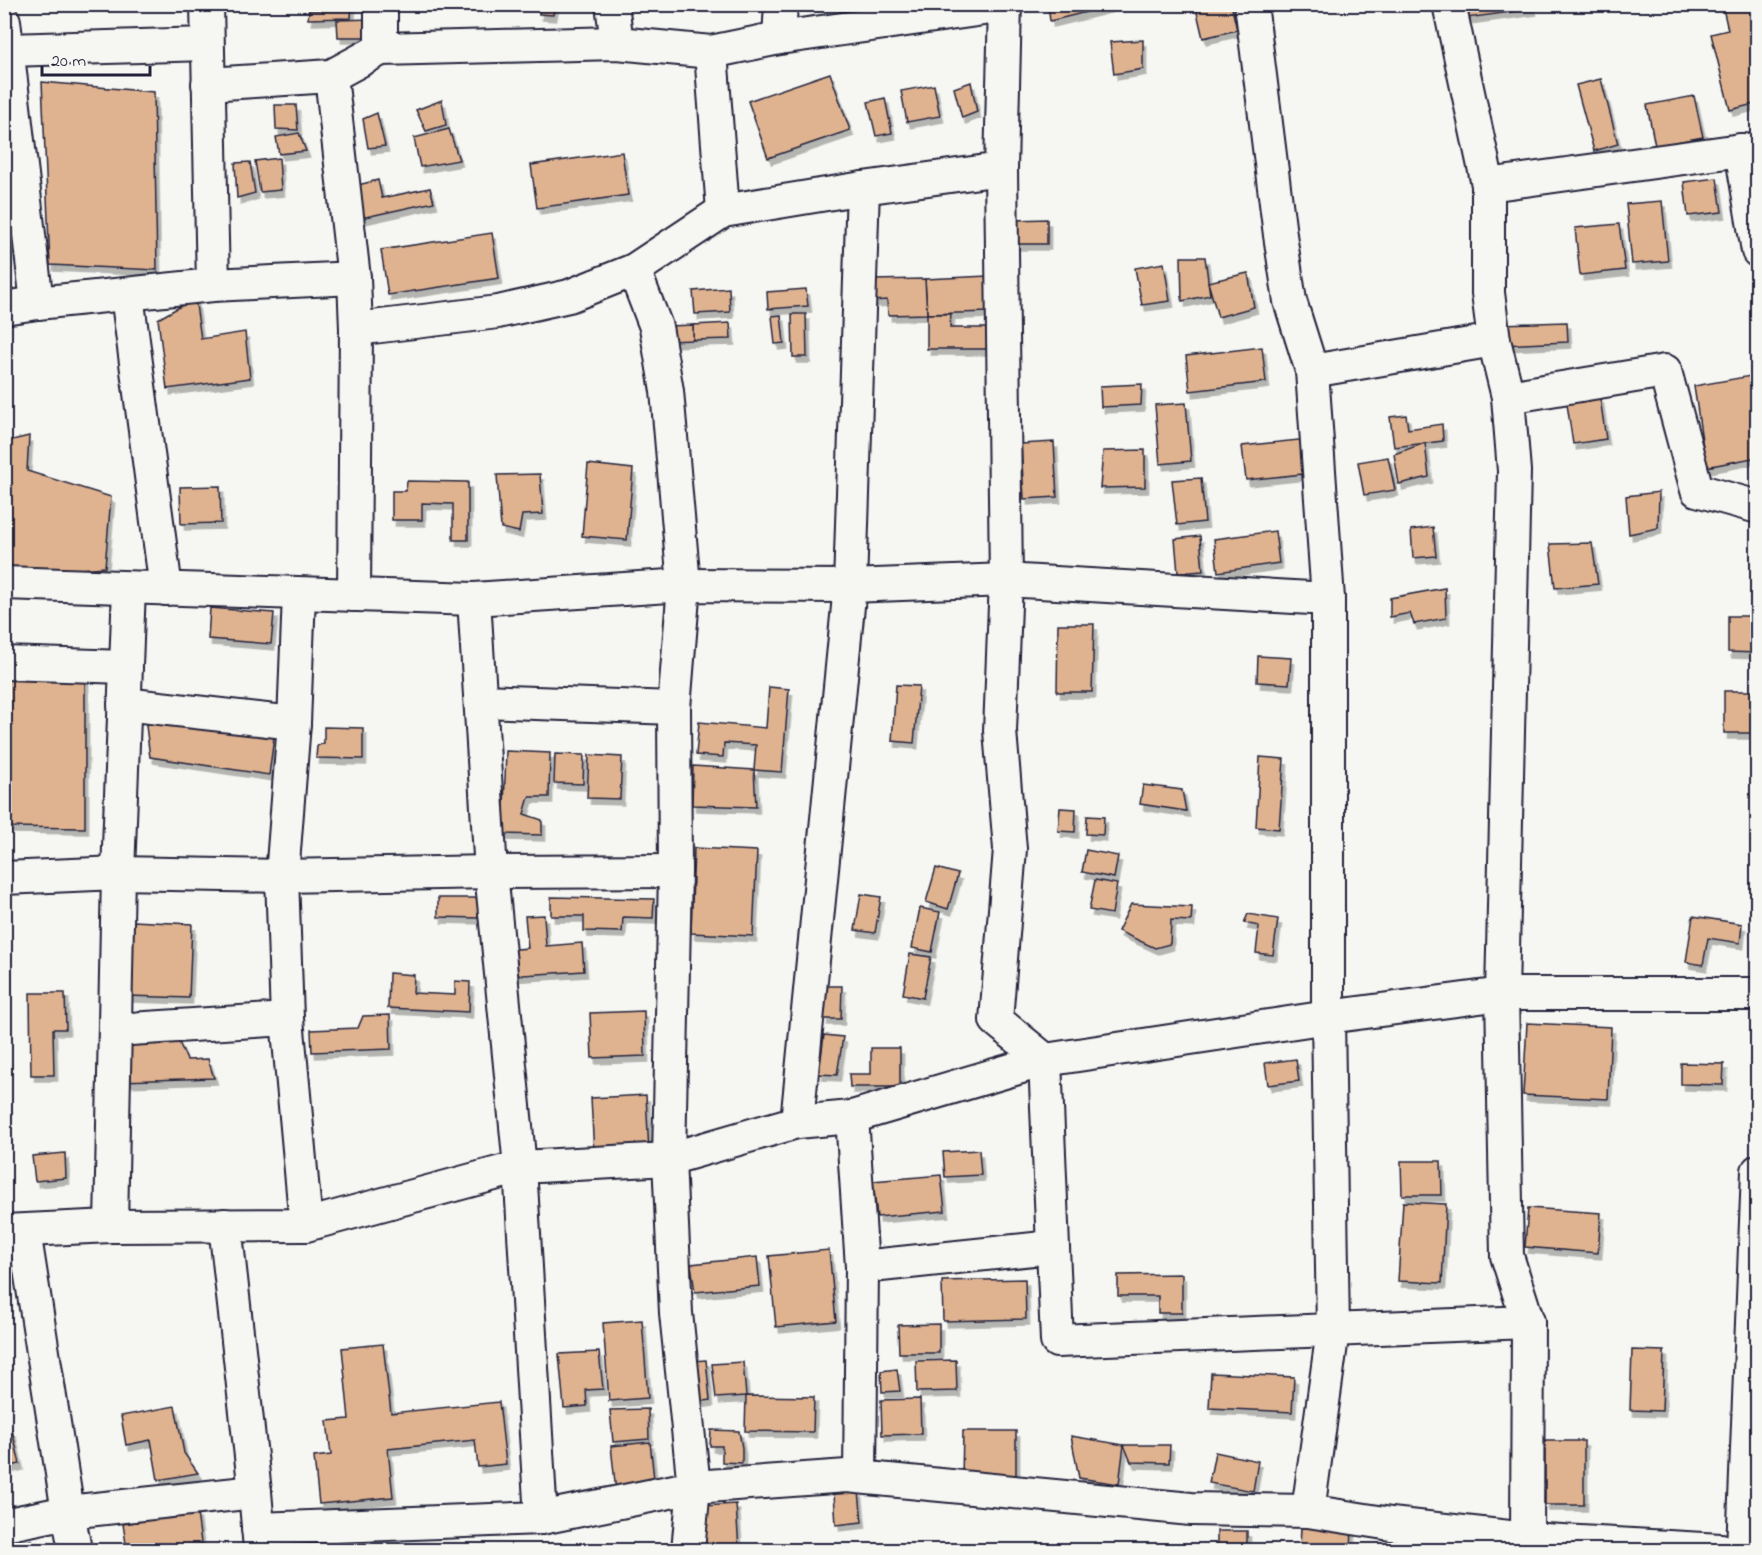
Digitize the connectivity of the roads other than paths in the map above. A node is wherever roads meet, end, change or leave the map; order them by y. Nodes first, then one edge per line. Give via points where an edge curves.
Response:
1 (207, 4) edge
2 (381, 4) edge
3 (612, 4) edge
4 (781, 4) edge
5 (1251, 4) edge
6 (1449, 4) edge
7 (1005, 5) edge
8 (6, 35) edge
9 (778, 39) junction
10 (207, 44) junction
11 (617, 44) junction
12 (381, 50) junction
13 (711, 52) junction
14 (331, 76) junction
15 (208, 84) junction
16 (1752, 145) edge
17 (1001, 169) junction
18 (1488, 184) junction
19 (862, 188) junction
20 (723, 211) junction
21 (1758, 251) edge
22 (634, 270) junction
23 (354, 278) junction
24 (213, 285) junction
25 (127, 295) junction
26 (37, 303) junction
27 (4, 308) edge
28 (356, 329) junction
29 (1494, 340) junction
30 (1312, 371) junction
31 (1508, 396) junction
32 (1758, 507) edge
33 (1006, 580) junction
34 (4, 583) edge
35 (684, 585) junction
36 (849, 586) junction
37 (129, 588) junction
38 (166, 589) junction
39 (299, 594) junction
40 (354, 595) junction
41 (474, 599) junction
42 (1328, 599) junction
43 (4, 663) edge
44 (126, 667) junction
45 (481, 701) junction
46 (124, 704) junction
47 (674, 708) junction
48 (294, 723) junction
49 (675, 871) junction
50 (492, 872) junction
51 (118, 873) junction
52 (282, 876) junction
53 (4, 878) edge
54 (1502, 994) junction
55 (1758, 994) edge
56 (1328, 1017) junction
57 (287, 1019) junction
58 (115, 1030) junction
59 (1045, 1060) junction
60 (852, 1117) junction
61 (797, 1122) junction
62 (669, 1159) junction
63 (520, 1167) junction
64 (1758, 1171) edge
65 (225, 1225) junction
66 (306, 1225) junction
67 (111, 1226) junction
68 (14, 1231) edge
69 (1052, 1247) junction
70 (1755, 1260) edge
71 (862, 1267) junction
72 (1528, 1322) junction
73 (1333, 1330) junction
74 (860, 1478) junction
75 (694, 1487) junction
76 (255, 1492) junction
77 (1308, 1511) junction
78 (68, 1512) junction
79 (541, 1518) junction
80 (4, 1525) edge
81 (1390, 1537) edge
82 (259, 1540) edge
83 (1528, 1545) edge
84 (75, 1551) edge
85 (688, 1551) edge
86 (1720, 1551) edge
87 (1743, 1551) edge

1 - 10 street
2 - 12 street
3 - 11 street
4 - 9 street
5 - 30 street via 1290,301
6 - 18 street
7 - 9 street
7 - 17 street
8 - 10 street
8 - 26 street
9 - 13 street
10 - 15 street
11 - 12 street
11 - 13 street
12 - 14 street
13 - 20 street
14 - 15 street
14 - 23 street
15 - 24 street
16 - 18 street
16 - 21 street
17 - 19 street
17 - 33 street
18 - 29 street via 1488,293
19 - 20 street
19 - 36 street
20 - 22 street
22 - 28 street via 568,296 498,312
22 - 35 street via 656,327 668,391
23 - 24 street
23 - 28 street
24 - 25 street
25 - 26 street
25 - 38 street
26 - 27 street
28 - 40 street
29 - 30 street
29 - 31 street
30 - 42 street
31 - 32 street via 1665,371 1697,490
31 - 54 street via 1514,471
33 - 36 street
33 - 42 street
33 - 59 street via 1000,730 1010,849 996,1020
34 - 37 street
35 - 36 street
35 - 41 street
35 - 47 street
36 - 61 street
37 - 38 street
37 - 44 street
38 - 39 street
39 - 40 street
39 - 48 street
40 - 41 street
41 - 45 street
42 - 56 street
43 - 44 street
44 - 46 street
45 - 47 street
45 - 50 street
46 - 48 street
46 - 51 street
47 - 49 street
48 - 52 street
49 - 50 street
49 - 62 street
50 - 52 street
50 - 63 street
51 - 52 street
51 - 53 street
51 - 58 street
52 - 57 street
54 - 55 street
54 - 56 street
54 - 72 street via 1507,1256
56 - 59 street
56 - 73 street
57 - 58 street
57 - 66 street
58 - 67 street
59 - 60 street
59 - 69 street
60 - 61 street
60 - 71 street
61 - 62 street
62 - 63 street
62 - 75 street via 676,1313
63 - 66 street
63 - 79 street
64 - 70 street
65 - 66 street
65 - 67 street
65 - 76 street
67 - 68 street
68 - 78 street
69 - 71 street
69 - 73 street via 1057,1341
70 - 87 street
71 - 74 street
72 - 73 street
72 - 83 street
73 - 77 street
74 - 75 street
74 - 77 street via 1191,1509
75 - 79 street
75 - 85 street
76 - 78 street
76 - 82 street
77 - 81 street
78 - 80 street
78 - 84 street
79 - 82 street
81 - 83 street
83 - 86 street

